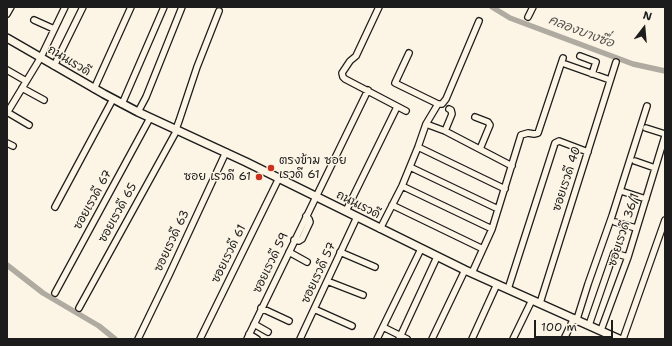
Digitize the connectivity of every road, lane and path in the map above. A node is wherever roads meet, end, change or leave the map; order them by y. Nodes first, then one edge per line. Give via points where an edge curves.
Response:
1 (11, 7) edge
2 (65, 7) edge
3 (84, 7) edge
4 (131, 7) edge
5 (164, 7) edge
6 (182, 7) edge
7 (379, 7) edge
8 (532, 7) edge
9 (219, 12) dead end
10 (7, 14) edge
11 (528, 16) dead end
12 (34, 20) dead end
13 (479, 21) dead end
14 (54, 29) junction
15 (7, 38) edge
16 (409, 53) dead end
17 (580, 56) dead end
18 (41, 57) junction
19 (563, 58) dead end
20 (616, 62) dead end
21 (565, 64) dead end
22 (54, 66) junction
23 (7, 70) edge
24 (592, 74) junction
25 (610, 80) junction
26 (26, 82) junction
27 (22, 88) junction
28 (94, 89) junction
29 (368, 90) junction
30 (113, 99) junction
31 (44, 100) dead end
32 (122, 104) junction
33 (438, 104) junction
34 (647, 106) dead end
35 (397, 107) junction
36 (449, 109) dead end
37 (406, 111) dead end
38 (138, 112) junction
39 (7, 113) edge
40 (475, 117) dead end
41 (150, 118) junction
42 (426, 124) junction
43 (29, 125) dead end
44 (646, 128) dead end
45 (176, 129) junction
46 (445, 131) junction
47 (665, 135) edge
48 (7, 143) edge
49 (13, 146) dead end
50 (418, 147) junction
51 (480, 149) junction
52 (226, 152) junction
53 (588, 152) junction
54 (635, 161) dead end
55 (512, 166) junction
56 (410, 167) junction
57 (655, 168) junction
58 (279, 178) junction
59 (402, 186) junction
60 (505, 189) junction
61 (624, 192) dead end
62 (316, 196) junction
63 (646, 199) junction
64 (392, 205) junction
65 (55, 207) dead end
66 (498, 209) junction
67 (346, 211) junction
68 (357, 217) junction
69 (665, 220) edge
70 (615, 222) dead end
71 (636, 228) junction
72 (380, 229) junction
73 (492, 229) junction
74 (421, 249) junction
75 (483, 249) junction
76 (289, 252) junction
77 (340, 252) junction
78 (437, 257) junction
79 (628, 257) junction
80 (307, 262) dead end
81 (375, 267) dead end
82 (468, 272) junction
83 (327, 280) junction
84 (497, 284) junction
85 (508, 289) junction
86 (55, 293) dead end
87 (362, 296) dead end
88 (532, 300) junction
89 (540, 303) junction
90 (79, 308) dead end
91 (261, 308) junction
92 (314, 309) junction
93 (576, 319) junction
94 (289, 321) dead end
95 (254, 324) junction
96 (589, 325) junction
97 (352, 326) dead end
98 (383, 327) junction
99 (601, 330) junction
100 (268, 332) dead end
101 (248, 336) edge
102 (607, 336) edge
103 (399, 337) edge
104 (138, 339) edge
105 (200, 339) edge
106 (257, 339) edge
107 (301, 339) edge
108 (377, 339) edge
109 (407, 339) edge
110 (432, 339) edge
111 (472, 339) edge
112 (513, 339) edge
113 (564, 339) edge
114 (619, 339) edge
115 (623, 339) edge

1 - 10 street
2 - 14 street
3 - 22 street
4 - 28 street
5 - 32 street
6 - 38 street
7 - 29 street via 356,56 342,73 345,79
8 - 11 street
9 - 45 street, ซอยเรวดี 65
12 - 14 street
13 - 33 street via 446,99 442,104
14 - 18 street
15 - 18 street, ถนนเรวดี
16 - 33 street via 395,83
17 - 24 street via 596,62
18 - 22 street, ถนนเรวดี
18 - 26 street
19 - 55 street via 538,133 522,135
20 - 25 street, ซอยเรวดี 40
21 - 24 street
22 - 28 street, ถนนเรวดี
23 - 26 street
24 - 25 street
25 - 53 street, ซอยเรวดี 40
26 - 27 street
27 - 31 street
27 - 39 street
28 - 30 street, ถนนเรวดี
29 - 35 street
29 - 62 street, ซอยเรวดี 59
30 - 32 street, ถนนเรวดี
30 - 65 street
32 - 38 street, ถนนเรวดี
33 - 42 street
34 - 93 street
35 - 37 street
35 - 67 street
36 - 46 street via 452,114
38 - 41 street, ถนนเรวดี
39 - 43 street
40 - 51 street via 490,125
41 - 45 street, ถนนเรวดี
41 - 86 street, ซอยเรวดี 67
42 - 46 street
42 - 50 street
44 - 47 street
45 - 52 street, ถนนเรวดี
45 - 90 street, ซอยเรวดี 65
46 - 51 street
47 - 57 street, ซอยเรวดี 36/1
48 - 49 street
50 - 56 street
50 - 60 street
51 - 55 street
52 - 58 street, ถนนเรวดี
52 - 104 street, ซอยเรวดี 63
53 - 85 street via 559,141 555,143
53 - 89 street, ซอยเรวดี 40
54 - 57 street
55 - 60 street
56 - 59 street
56 - 66 street
57 - 63 street, ซอยเรวดี 36/1
58 - 62 street, ถนนเรวดี
58 - 105 street, ซอยเรวดี 61
59 - 64 street
59 - 73 street
60 - 66 street
61 - 63 street
62 - 67 street, ถนนเรวดี
62 - 76 street, ซอยเรวดี 59
63 - 71 street, ซอยเรวดี 36/1
64 - 72 street
64 - 75 street
66 - 73 street
67 - 68 street, ถนนเรวดี
68 - 72 street, ถนนเรวดี
68 - 77 street, ซอยเรวดี 57
69 - 115 street
70 - 71 street
71 - 79 street, ซอยเรวดี 36/1
72 - 74 street, ถนนเรวดี
73 - 75 street
74 - 78 street, ถนนเรวดี
74 - 98 street
75 - 82 street
76 - 80 street
76 - 91 street, ซอยเรวดี 59
77 - 81 street
77 - 83 street, ซอยเรวดี 57
78 - 82 street, ถนนเรวดี
78 - 103 street
79 - 96 street via 614,253
79 - 99 street, ซอยเรวดี 36/1
82 - 84 street, ถนนเรวดี
82 - 110 street
83 - 87 street
83 - 92 street, ซอยเรวดี 57
84 - 85 street, ถนนเรวดี
84 - 111 street
85 - 88 street, ถนนเรวดี
88 - 89 street, ถนนเรวดี
88 - 112 street
89 - 93 street, ถนนเรวดี
91 - 94 street
91 - 95 street, ซอยเรวดี 59
92 - 97 street
92 - 107 street, ซอยเรวดี 57
93 - 96 street, ถนนเรวดี
93 - 113 street
95 - 100 street
95 - 101 street, ซอยเรวดี 59
96 - 99 street, ถนนเรวดี
98 - 103 street
98 - 108 street
99 - 102 street, ถนนเรวดี
101 - 106 street
102 - 114 street, ถนนเรวดี
103 - 109 street

